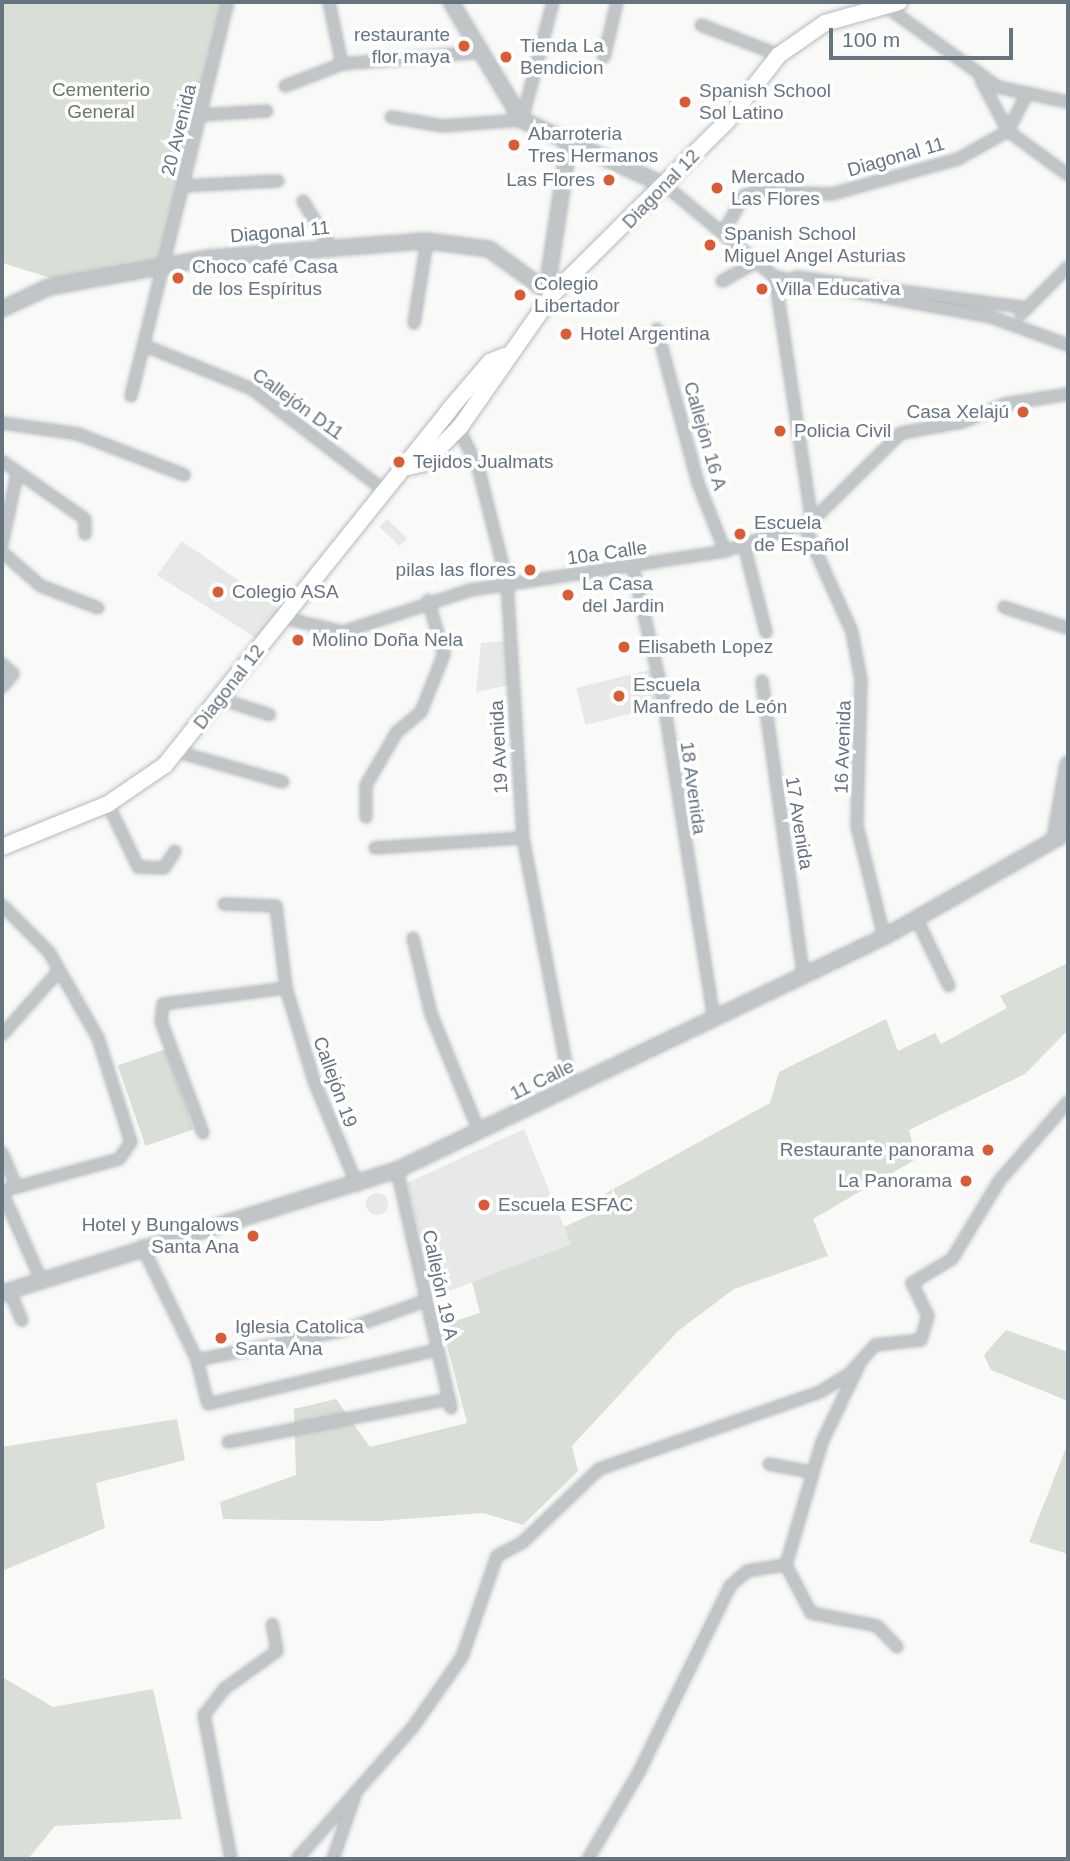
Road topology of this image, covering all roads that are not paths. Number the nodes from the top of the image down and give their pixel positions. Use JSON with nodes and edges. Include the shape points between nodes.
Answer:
{"nodes":[{"id":1,"x":228,"y":2,"type":"edge"},
{"id":2,"x":329,"y":2,"type":"edge"},
{"id":3,"x":451,"y":2,"type":"edge"},
{"id":4,"x":552,"y":2,"type":"edge"},
{"id":5,"x":617,"y":2,"type":"edge"},
{"id":6,"x":889,"y":4,"type":"edge"},
{"id":7,"x":701,"y":26,"type":"dead end"},
{"id":8,"x":481,"y":52,"type":"junction"},
{"id":9,"x":779,"y":55,"type":"junction"},
{"id":10,"x":604,"y":57,"type":"dead end"},
{"id":11,"x":342,"y":64,"type":"junction"},
{"id":12,"x":980,"y":78,"type":"junction"},
{"id":13,"x":285,"y":86,"type":"dead end"},
{"id":14,"x":1026,"y":96,"type":"junction"},
{"id":15,"x":1068,"y":102,"type":"edge"},
{"id":16,"x":267,"y":111,"type":"dead end"},
{"id":17,"x":201,"y":115,"type":"junction"},
{"id":18,"x":391,"y":117,"type":"dead end"},
{"id":19,"x":522,"y":120,"type":"junction"},
{"id":20,"x":1008,"y":131,"type":"junction"},
{"id":21,"x":569,"y":142,"type":"junction"},
{"id":22,"x":1068,"y":175,"type":"edge"},
{"id":23,"x":278,"y":181,"type":"dead end"},
{"id":24,"x":183,"y":186,"type":"junction"},
{"id":25,"x":666,"y":186,"type":"junction"},
{"id":26,"x":303,"y":201,"type":"dead end"},
{"id":27,"x":725,"y":229,"type":"junction"},
{"id":28,"x":427,"y":241,"type":"junction"},
{"id":29,"x":330,"y":246,"type":"junction"},
{"id":30,"x":760,"y":260,"type":"junction"},
{"id":31,"x":160,"y":267,"type":"junction"},
{"id":32,"x":1068,"y":267,"type":"edge"},
{"id":33,"x":775,"y":277,"type":"junction"},
{"id":34,"x":722,"y":281,"type":"dead end"},
{"id":35,"x":549,"y":292,"type":"junction"},
{"id":36,"x":1022,"y":307,"type":"junction"},
{"id":37,"x":2,"y":309,"type":"edge"},
{"id":38,"x":414,"y":323,"type":"dead end"},
{"id":39,"x":1018,"y":323,"type":"junction"},
{"id":40,"x":657,"y":329,"type":"dead end"},
{"id":41,"x":143,"y":345,"type":"junction"},
{"id":42,"x":1068,"y":345,"type":"edge"},
{"id":43,"x":505,"y":356,"type":"junction"},
{"id":44,"x":1068,"y":394,"type":"edge"},
{"id":45,"x":131,"y":396,"type":"dead end"},
{"id":46,"x":449,"y":410,"type":"junction"},
{"id":47,"x":2,"y":423,"type":"edge"},
{"id":48,"x":460,"y":426,"type":"junction"},
{"id":49,"x":2,"y":461,"type":"edge"},
{"id":50,"x":408,"y":467,"type":"junction"},
{"id":51,"x":17,"y":474,"type":"junction"},
{"id":52,"x":184,"y":475,"type":"dead end"},
{"id":53,"x":385,"y":491,"type":"junction"},
{"id":54,"x":808,"y":523,"type":"junction"},
{"id":55,"x":85,"y":534,"type":"dead end"},
{"id":56,"x":2,"y":544,"type":"edge"},
{"id":57,"x":744,"y":545,"type":"junction"},
{"id":58,"x":725,"y":551,"type":"junction"},
{"id":59,"x":2,"y":552,"type":"edge"},
{"id":60,"x":633,"y":568,"type":"junction"},
{"id":61,"x":507,"y":582,"type":"junction"},
{"id":62,"x":428,"y":600,"type":"junction"},
{"id":63,"x":1004,"y":607,"type":"dead end"},
{"id":64,"x":98,"y":608,"type":"dead end"},
{"id":65,"x":284,"y":618,"type":"junction"},
{"id":66,"x":1068,"y":628,"type":"edge"},
{"id":67,"x":766,"y":632,"type":"dead end"},
{"id":68,"x":2,"y":664,"type":"edge"},
{"id":69,"x":762,"y":681,"type":"dead end"},
{"id":70,"x":2,"y":687,"type":"edge"},
{"id":71,"x":220,"y":699,"type":"junction"},
{"id":72,"x":270,"y":715,"type":"dead end"},
{"id":73,"x":178,"y":752,"type":"junction"},
{"id":74,"x":1068,"y":764,"type":"edge"},
{"id":75,"x":283,"y":782,"type":"dead end"},
{"id":76,"x":108,"y":804,"type":"junction"},
{"id":77,"x":366,"y":817,"type":"dead end"},
{"id":78,"x":1062,"y":835,"type":"edge"},
{"id":79,"x":523,"y":838,"type":"junction"},
{"id":80,"x":2,"y":847,"type":"edge"},
{"id":81,"x":375,"y":848,"type":"dead end"},
{"id":82,"x":175,"y":851,"type":"dead end"},
{"id":83,"x":224,"y":904,"type":"dead end"},
{"id":84,"x":2,"y":905,"type":"edge"},
{"id":85,"x":917,"y":920,"type":"junction"},
{"id":86,"x":884,"y":937,"type":"junction"},
{"id":87,"x":413,"y":939,"type":"dead end"},
{"id":88,"x":803,"y":971,"type":"junction"},
{"id":89,"x":58,"y":972,"type":"junction"},
{"id":90,"x":949,"y":986,"type":"dead end"},
{"id":91,"x":286,"y":988,"type":"junction"},
{"id":92,"x":713,"y":1014,"type":"junction"},
{"id":93,"x":2,"y":1035,"type":"edge"},
{"id":94,"x":571,"y":1088,"type":"junction"},
{"id":95,"x":1068,"y":1102,"type":"edge"},
{"id":96,"x":480,"y":1131,"type":"junction"},
{"id":97,"x":203,"y":1133,"type":"dead end"},
{"id":98,"x":2,"y":1153,"type":"edge"},
{"id":99,"x":397,"y":1170,"type":"junction"},
{"id":100,"x":357,"y":1185,"type":"junction"},
{"id":101,"x":16,"y":1186,"type":"junction"},
{"id":102,"x":2,"y":1192,"type":"edge"},
{"id":103,"x":142,"y":1246,"type":"junction"},
{"id":104,"x":41,"y":1279,"type":"junction"},
{"id":105,"x":5,"y":1291,"type":"edge"},
{"id":106,"x":425,"y":1301,"type":"junction"},
{"id":107,"x":22,"y":1320,"type":"dead end"},
{"id":108,"x":436,"y":1350,"type":"junction"},
{"id":109,"x":197,"y":1360,"type":"junction"},
{"id":110,"x":860,"y":1360,"type":"junction"},
{"id":111,"x":228,"y":1441,"type":"dead end"},
{"id":112,"x":769,"y":1464,"type":"dead end"},
{"id":113,"x":811,"y":1472,"type":"junction"},
{"id":114,"x":786,"y":1565,"type":"junction"},
{"id":115,"x":272,"y":1624,"type":"dead end"},
{"id":116,"x":897,"y":1647,"type":"dead end"},
{"id":117,"x":358,"y":1789,"type":"junction"},
{"id":118,"x":232,"y":1859,"type":"edge"},
{"id":119,"x":297,"y":1859,"type":"edge"},
{"id":120,"x":332,"y":1859,"type":"edge"},
{"id":121,"x":587,"y":1859,"type":"edge"}],
"edges":[{"from":1,"to":17,"type":"street","name":"20 Avenida"},
{"from":2,"to":11,"type":"street"},
{"from":3,"to":8,"type":"street"},
{"from":4,"to":19,"type":"street"},
{"from":5,"to":10,"type":"street"},
{"from":6,"to":9,"type":"main road","name":"Diagonal 12","via":[[825,23]]},
{"from":6,"to":12,"type":"street"},
{"from":7,"to":9,"type":"street"},
{"from":8,"to":11,"type":"street"},
{"from":8,"to":19,"type":"street"},
{"from":9,"to":25,"type":"main road","name":"Diagonal 12"},
{"from":11,"to":13,"type":"street"},
{"from":12,"to":14,"type":"street"},
{"from":12,"to":20,"type":"street"},
{"from":14,"to":15,"type":"street"},
{"from":14,"to":20,"type":"street"},
{"from":16,"to":17,"type":"street"},
{"from":17,"to":24,"type":"street","name":"20 Avenida"},
{"from":18,"to":19,"type":"street","via":[[442,126]]},
{"from":19,"to":21,"type":"street"},
{"from":20,"to":22,"type":"street"},
{"from":20,"to":27,"type":"street","name":"Diagonal 11","via":[[958,159],[877,186],[745,195]]},
{"from":21,"to":25,"type":"street"},
{"from":21,"to":35,"type":"street"},
{"from":23,"to":24,"type":"street"},
{"from":24,"to":31,"type":"street","name":"20 Avenida"},
{"from":25,"to":27,"type":"street"},
{"from":25,"to":35,"type":"main road","name":"Diagonal 12"},
{"from":26,"to":29,"type":"street"},
{"from":27,"to":30,"type":"street"},
{"from":28,"to":29,"type":"street","name":"Diagonal 11"},
{"from":28,"to":35,"type":"street","name":"Diagonal 11","via":[[489,249]]},
{"from":28,"to":38,"type":"street"},
{"from":29,"to":31,"type":"street","name":"Diagonal 11"},
{"from":30,"to":33,"type":"street"},
{"from":30,"to":34,"type":"street"},
{"from":31,"to":37,"type":"street","name":"Diagonal 11","via":[[49,287]]},
{"from":31,"to":41,"type":"street","name":"20 Avenida"},
{"from":32,"to":36,"type":"street"},
{"from":33,"to":36,"type":"street","via":[[818,276]]},
{"from":33,"to":39,"type":"street"},
{"from":33,"to":54,"type":"street","name":"16 Avenida"},
{"from":35,"to":43,"type":"main road","name":"Diagonal 12"},
{"from":36,"to":39,"type":"street"},
{"from":39,"to":42,"type":"street","via":[[1043,340]]},
{"from":40,"to":58,"type":"street","name":"Callejón 16 A","via":[[698,483]]},
{"from":41,"to":45,"type":"street","name":"20 Avenida"},
{"from":41,"to":53,"type":"street","name":"Callejón D11","via":[[252,389]]},
{"from":43,"to":46,"type":"main road","name":"Diagonal 12","via":[[490,362]]},
{"from":43,"to":48,"type":"main road","name":"Diagonal 12","via":[[503,373]]},
{"from":44,"to":54,"type":"street","name":"10a Calle","via":[[1005,404],[963,422],[901,433]]},
{"from":46,"to":48,"type":"street","name":"19 Avenida"},
{"from":46,"to":50,"type":"main road","name":"Diagonal 12"},
{"from":47,"to":52,"type":"street","via":[[78,434]]},
{"from":48,"to":50,"type":"main road","name":"Diagonal 12","via":[[424,463]]},
{"from":48,"to":61,"type":"street","name":"19 Avenida","via":[[482,478]]},
{"from":49,"to":51,"type":"street"},
{"from":50,"to":53,"type":"main road","name":"Diagonal 12"},
{"from":51,"to":55,"type":"street","via":[[85,519]]},
{"from":51,"to":56,"type":"street"},
{"from":53,"to":65,"type":"main road","name":"Diagonal 12"},
{"from":54,"to":57,"type":"street","name":"10a Calle"},
{"from":54,"to":86,"type":"street","name":"16 Avenida","via":[[852,632],[861,680],[857,826]]},
{"from":57,"to":58,"type":"street","name":"10a Calle"},
{"from":57,"to":67,"type":"street"},
{"from":58,"to":60,"type":"street","name":"10a Calle"},
{"from":59,"to":64,"type":"street","via":[[41,586]]},
{"from":60,"to":61,"type":"street","name":"10a Calle"},
{"from":60,"to":92,"type":"street","name":"18 Avenida","via":[[663,691]]},
{"from":61,"to":62,"type":"street","name":"10a Calle"},
{"from":61,"to":79,"type":"street","name":"19 Avenida"},
{"from":62,"to":65,"type":"street","name":"10a Calle","via":[[343,632]]},
{"from":62,"to":77,"type":"street","via":[[444,654],[421,712],[403,724],[363,793]]},
{"from":63,"to":66,"type":"street"},
{"from":65,"to":71,"type":"main road","name":"Diagonal 12"},
{"from":68,"to":70,"type":"street","via":[[13,674]]},
{"from":69,"to":88,"type":"street","name":"17 Avenida"},
{"from":71,"to":72,"type":"street"},
{"from":71,"to":73,"type":"main road","name":"Diagonal 12"},
{"from":73,"to":75,"type":"street"},
{"from":73,"to":76,"type":"main road","name":"Diagonal 12"},
{"from":74,"to":78,"type":"street"},
{"from":76,"to":80,"type":"main road","name":"Diagonal 12"},
{"from":76,"to":82,"type":"street","via":[[138,867],[164,868]]},
{"from":78,"to":85,"type":"street","name":"11 Calle"},
{"from":79,"to":81,"type":"street"},
{"from":79,"to":94,"type":"street","name":"19 Avenida"},
{"from":83,"to":91,"type":"street","name":"Callejón 19","via":[[276,906]]},
{"from":84,"to":89,"type":"street","via":[[49,951]]},
{"from":85,"to":86,"type":"street","name":"11 Calle"},
{"from":85,"to":90,"type":"street"},
{"from":86,"to":88,"type":"street","name":"11 Calle"},
{"from":87,"to":96,"type":"street","via":[[431,1014]]},
{"from":88,"to":92,"type":"street","name":"11 Calle"},
{"from":89,"to":93,"type":"street"},
{"from":89,"to":101,"type":"street","via":[[98,1038],[130,1149],[119,1159]]},
{"from":91,"to":97,"type":"street","via":[[163,1004],[161,1021]]},
{"from":91,"to":100,"type":"street","name":"Callejón 19","via":[[314,1081]]},
{"from":92,"to":94,"type":"street","name":"11 Calle"},
{"from":94,"to":96,"type":"street","name":"11 Calle"},
{"from":95,"to":110,"type":"street","via":[[999,1181],[952,1259],[912,1283],[928,1315],[921,1340],[875,1345]]},
{"from":96,"to":99,"type":"street","name":"11 Calle"},
{"from":98,"to":101,"type":"street"},
{"from":99,"to":100,"type":"street","name":"11 Calle"},
{"from":99,"to":106,"type":"street","name":"Callejón 19 A"},
{"from":100,"to":103,"type":"street","name":"11 Calle"},
{"from":101,"to":102,"type":"street"},
{"from":102,"to":104,"type":"street"},
{"from":103,"to":104,"type":"street","name":"11 Calle"},
{"from":103,"to":109,"type":"street"},
{"from":104,"to":105,"type":"street","name":"11 Calle"},
{"from":105,"to":107,"type":"street"},
{"from":106,"to":108,"type":"street","name":"Callejón 19 A"},
{"from":106,"to":109,"type":"street","via":[[341,1331]]},
{"from":108,"to":109,"type":"street","via":[[223,1403],[204,1402]]},
{"from":108,"to":111,"type":"street","name":"Callejón 19 A","via":[[450,1404],[365,1413]]},
{"from":110,"to":113,"type":"street"},
{"from":110,"to":117,"type":"street","via":[[820,1392],[599,1469],[523,1542],[497,1556],[462,1657]]},
{"from":112,"to":113,"type":"street"},
{"from":113,"to":114,"type":"street"},
{"from":114,"to":116,"type":"street","via":[[811,1613],[877,1626]]},
{"from":114,"to":121,"type":"street","via":[[747,1571],[730,1586],[639,1772]]},
{"from":115,"to":118,"type":"street","via":[[277,1651],[224,1689],[204,1714]]},
{"from":117,"to":119,"type":"street"},
{"from":117,"to":120,"type":"street"}]}
